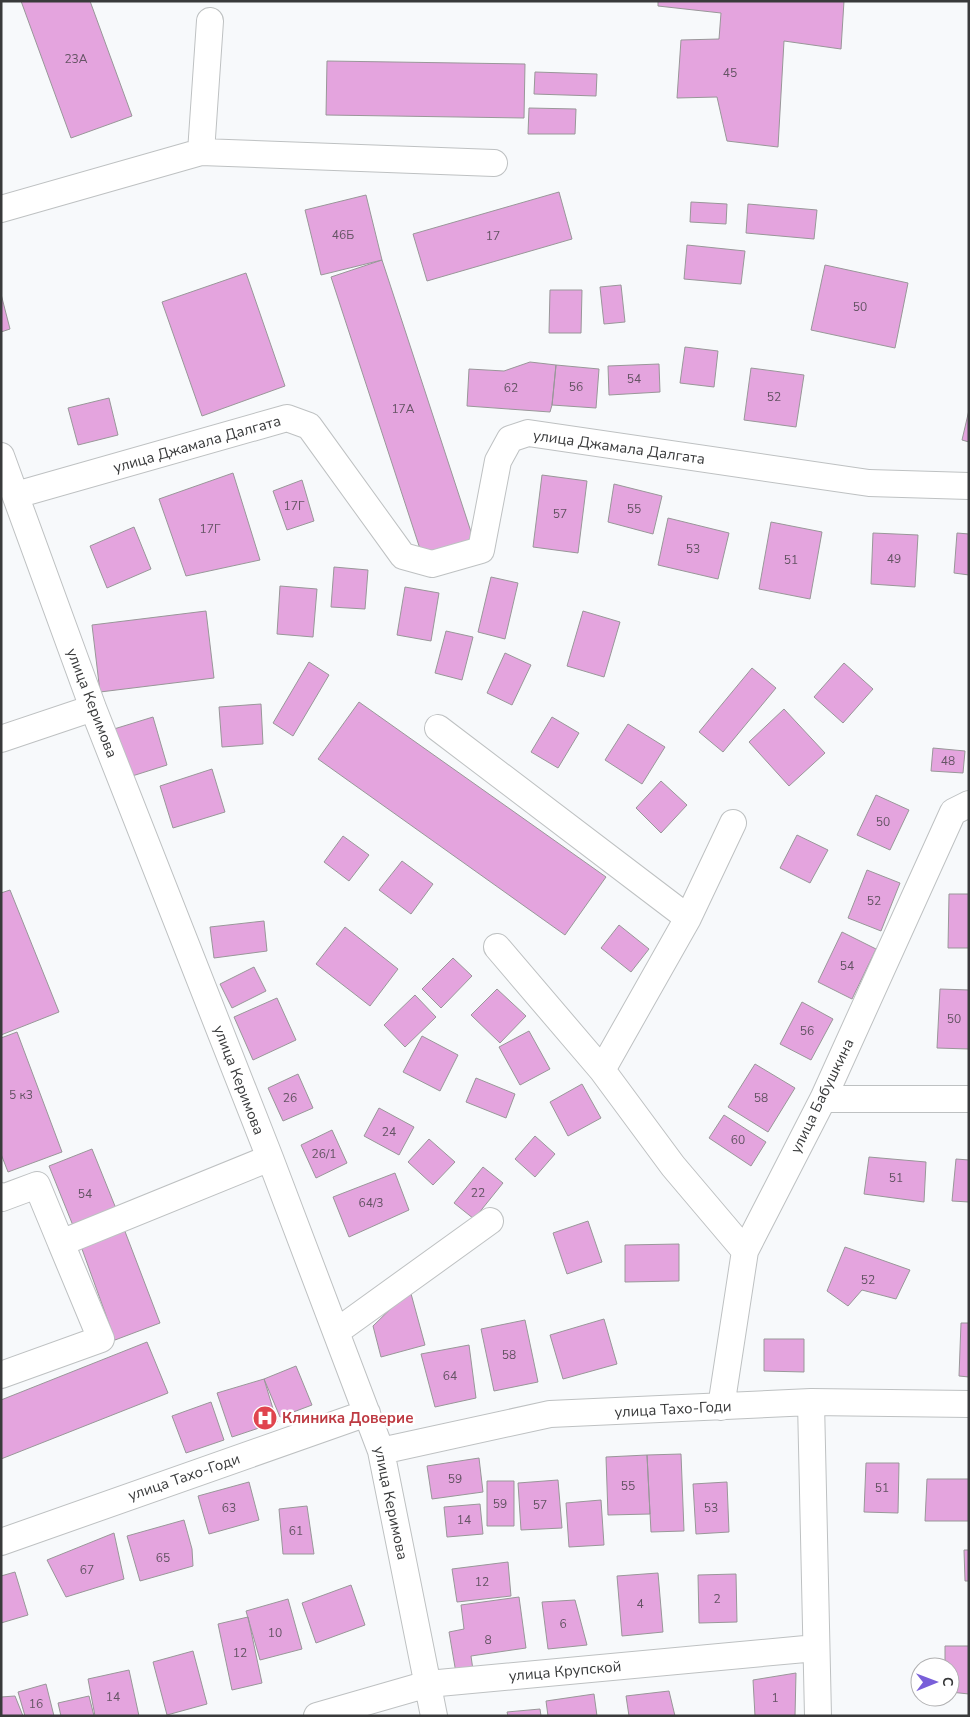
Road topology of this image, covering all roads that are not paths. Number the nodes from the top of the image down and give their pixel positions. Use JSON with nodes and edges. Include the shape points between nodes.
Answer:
{"nodes":[{"id":1,"x":210,"y":22,"type":"dead end"},
{"id":2,"x":200,"y":152,"type":"junction"},
{"id":3,"x":494,"y":163,"type":"dead end"},
{"id":4,"x":1,"y":209,"type":"edge"},
{"id":5,"x":7,"y":476,"type":"edge"},
{"id":6,"x":969,"y":486,"type":"edge"},
{"id":7,"x":93,"y":708,"type":"junction"},
{"id":8,"x":438,"y":728,"type":"dead end"},
{"id":9,"x":1,"y":739,"type":"edge"},
{"id":10,"x":969,"y":804,"type":"edge"},
{"id":11,"x":733,"y":823,"type":"dead end"},
{"id":12,"x":688,"y":918,"type":"junction"},
{"id":13,"x":496,"y":947,"type":"dead end"},
{"id":14,"x":602,"y":1070,"type":"junction"},
{"id":15,"x":822,"y":1099,"type":"junction"},
{"id":16,"x":969,"y":1099,"type":"edge"},
{"id":17,"x":270,"y":1158,"type":"junction"},
{"id":18,"x":1,"y":1196,"type":"edge"},
{"id":19,"x":490,"y":1221,"type":"dead end"},
{"id":20,"x":61,"y":1242,"type":"junction"},
{"id":21,"x":745,"y":1251,"type":"junction"},
{"id":22,"x":336,"y":1332,"type":"junction"},
{"id":23,"x":1,"y":1375,"type":"edge"},
{"id":24,"x":811,"y":1402,"type":"junction"},
{"id":25,"x":969,"y":1404,"type":"edge"},
{"id":26,"x":721,"y":1407,"type":"junction"},
{"id":27,"x":366,"y":1413,"type":"junction"},
{"id":28,"x":382,"y":1451,"type":"junction"},
{"id":29,"x":1,"y":1542,"type":"edge"},
{"id":30,"x":816,"y":1648,"type":"junction"},
{"id":31,"x":428,"y":1684,"type":"junction"},
{"id":32,"x":317,"y":1716,"type":"edge"},
{"id":33,"x":434,"y":1716,"type":"edge"},
{"id":34,"x":818,"y":1716,"type":"edge"}],
"edges":[{"from":1,"to":2,"type":"street"},
{"from":2,"to":3,"type":"street"},
{"from":2,"to":4,"type":"street"},
{"from":5,"to":6,"type":"street","name":"улица Джамала Далгата","via":[[287,418],[309,426],[403,556],[432,564],[481,550],[498,461],[510,439],[528,433],[868,483]]},
{"from":5,"to":7,"type":"street","name":"улица Керимова"},
{"from":7,"to":9,"type":"street"},
{"from":7,"to":17,"type":"street","name":"улица Керимова"},
{"from":8,"to":12,"type":"street"},
{"from":10,"to":15,"type":"street","name":"улица Бабушкина","via":[[954,812]]},
{"from":11,"to":12,"type":"street"},
{"from":12,"to":14,"type":"street"},
{"from":13,"to":14,"type":"street"},
{"from":14,"to":21,"type":"street","via":[[672,1166]]},
{"from":15,"to":16,"type":"street"},
{"from":15,"to":21,"type":"street","name":"улица Бабушкина"},
{"from":17,"to":20,"type":"street"},
{"from":17,"to":22,"type":"street","name":"улица Керимова"},
{"from":18,"to":20,"type":"street","via":[[37,1185]]},
{"from":19,"to":22,"type":"street"},
{"from":20,"to":23,"type":"street","via":[[101,1339]]},
{"from":21,"to":26,"type":"street","name":"улица Бабушкина"},
{"from":22,"to":27,"type":"street","name":"улица Керимова"},
{"from":24,"to":25,"type":"street","name":"улица Тахо-Годи"},
{"from":24,"to":26,"type":"street","name":"улица Тахо-Годи"},
{"from":24,"to":30,"type":"street"},
{"from":26,"to":28,"type":"street","name":"улица Тахо-Годи","via":[[550,1414]]},
{"from":27,"to":28,"type":"street","name":"улица Керимова"},
{"from":27,"to":29,"type":"street","name":"улица Тахо-Годи"},
{"from":28,"to":31,"type":"street","name":"улица Керимова"},
{"from":30,"to":31,"type":"street","name":"улица Крупской"},
{"from":30,"to":34,"type":"street"},
{"from":31,"to":32,"type":"street","name":"улица Крупской"},
{"from":31,"to":33,"type":"street","name":"улица Керимова"}]}
